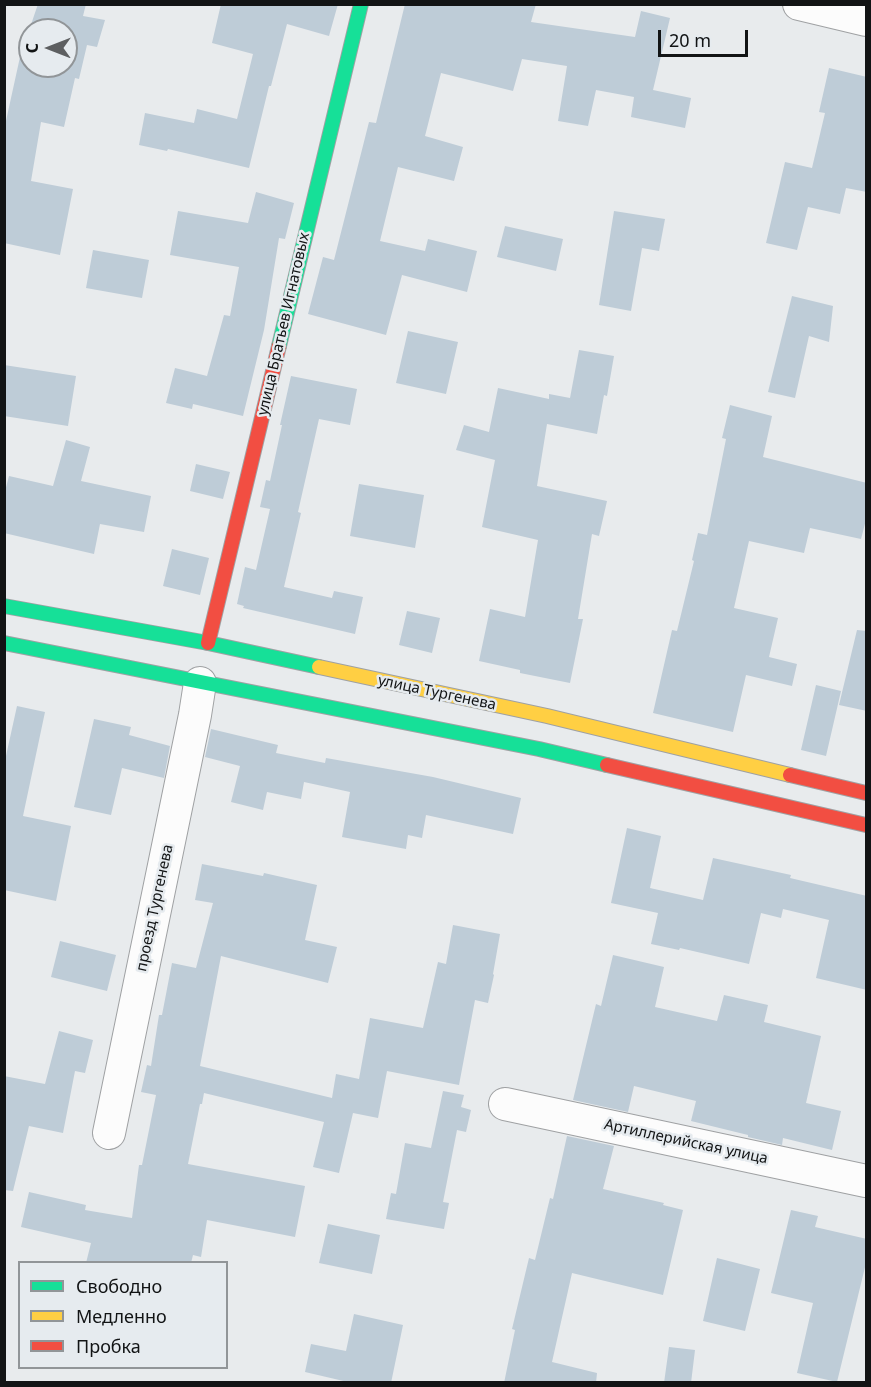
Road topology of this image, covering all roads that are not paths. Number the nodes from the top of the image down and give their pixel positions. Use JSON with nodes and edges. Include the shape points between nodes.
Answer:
{"nodes":[{"id":1,"x":361,"y":4,"type":"edge"},
{"id":2,"x":800,"y":4,"type":"edge"},
{"id":3,"x":867,"y":20,"type":"edge"},
{"id":4,"x":4,"y":606,"type":"edge"},
{"id":5,"x":4,"y":643,"type":"edge"},
{"id":6,"x":208,"y":643,"type":"junction"},
{"id":7,"x":200,"y":683,"type":"junction"},
{"id":8,"x":867,"y":793,"type":"edge"},
{"id":9,"x":867,"y":825,"type":"edge"},
{"id":10,"x":505,"y":1104,"type":"dead end"},
{"id":11,"x":109,"y":1133,"type":"dead end"},
{"id":12,"x":867,"y":1181,"type":"edge"}],
"edges":[{"from":1,"to":6,"type":"main road","name":"улица Братьев Игнатовых"},
{"from":2,"to":3,"type":"street"},
{"from":4,"to":6,"type":"main road","name":"улица Тургенева"},
{"from":5,"to":7,"type":"main road"},
{"from":6,"to":8,"type":"main road","name":"улица Тургенева","via":[[547,716]]},
{"from":7,"to":9,"type":"main road","via":[[539,749]]},
{"from":7,"to":11,"type":"street","name":"проезд Тургенева"},
{"from":10,"to":12,"type":"street","name":"Артиллерийская улица"}]}
